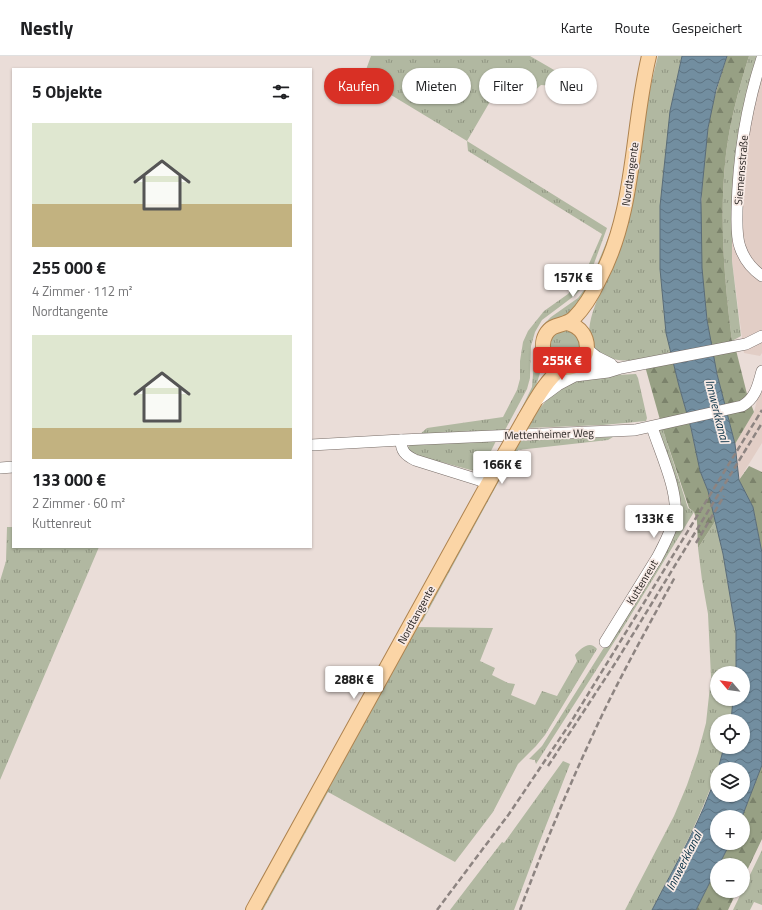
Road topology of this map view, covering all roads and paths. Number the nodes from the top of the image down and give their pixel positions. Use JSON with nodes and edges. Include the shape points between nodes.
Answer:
{"nodes":[{"id":1,"x":650,"y":56,"type":"edge"},
{"id":2,"x":762,"y":58,"type":"edge"},
{"id":3,"x":762,"y":276,"type":"edge"},
{"id":4,"x":596,"y":288,"type":"junction"},
{"id":5,"x":567,"y":323,"type":"junction"},
{"id":6,"x":584,"y":333,"type":"junction"},
{"id":7,"x":762,"y":336,"type":"edge"},
{"id":8,"x":587,"y":349,"type":"junction"},
{"id":9,"x":547,"y":359,"type":"junction"},
{"id":10,"x":581,"y":362,"type":"junction"},
{"id":11,"x":562,"y":368,"type":"junction"},
{"id":12,"x":620,"y":368,"type":"junction"},
{"id":13,"x":762,"y":371,"type":"edge"},
{"id":14,"x":533,"y":405,"type":"junction"},
{"id":15,"x":652,"y":427,"type":"junction"},
{"id":16,"x":400,"y":440,"type":"junction"},
{"id":17,"x":312,"y":446,"type":"edge"},
{"id":18,"x":12,"y":467,"type":"edge"},
{"id":19,"x":0,"y":468,"type":"edge"},
{"id":20,"x":488,"y":484,"type":"junction"},
{"id":21,"x":605,"y":642,"type":"dead end"},
{"id":22,"x":253,"y":910,"type":"edge"}],
"edges":[{"from":1,"to":4,"type":"main road","name":"Nordtangente","via":[[638,112],[624,212],[611,254]]},
{"from":2,"to":3,"type":"street","name":"Siemensstraße","via":[[742,142],[737,214],[740,248],[750,265]]},
{"from":4,"to":5,"type":"main road","name":"Nordtangente","via":[[575,317]]},
{"from":4,"to":6,"type":"main road","name":"Nordtangente","via":[[586,316]]},
{"from":5,"to":6,"type":"main road","via":[[577,326]]},
{"from":5,"to":9,"type":"main road","name":"Nordtangente","via":[[557,325],[546,334],[543,350]]},
{"from":6,"to":8,"type":"main road","name":"Nordtangente"},
{"from":7,"to":12,"type":"street","via":[[750,343]]},
{"from":8,"to":10,"type":"main road"},
{"from":8,"to":12,"type":"street"},
{"from":9,"to":11,"type":"main road"},
{"from":9,"to":14,"type":"main road","name":"Nordtangente"},
{"from":10,"to":11,"type":"main road","name":"Nordtangente","via":[[575,366]]},
{"from":10,"to":12,"type":"street"},
{"from":11,"to":14,"type":"main road","name":"Nordtangente","via":[[553,376]]},
{"from":12,"to":14,"type":"street","via":[[575,376],[558,385]]},
{"from":13,"to":15,"type":"street","name":"Mettenheimer Weg","via":[[757,390],[747,404]]},
{"from":14,"to":20,"type":"main road","name":"Nordtangente","bridge":true},
{"from":15,"to":16,"type":"street","name":"Mettenheimer Weg","via":[[635,430]]},
{"from":15,"to":21,"type":"street","name":"Kuttenreut","via":[[673,491],[675,516],[657,558]]},
{"from":16,"to":17,"type":"street","name":"Mettenheimer Weg"},
{"from":16,"to":20,"type":"street","via":[[402,452],[407,457]]},
{"from":18,"to":19,"type":"street"},
{"from":20,"to":22,"type":"main road","name":"Nordtangente"}]}
